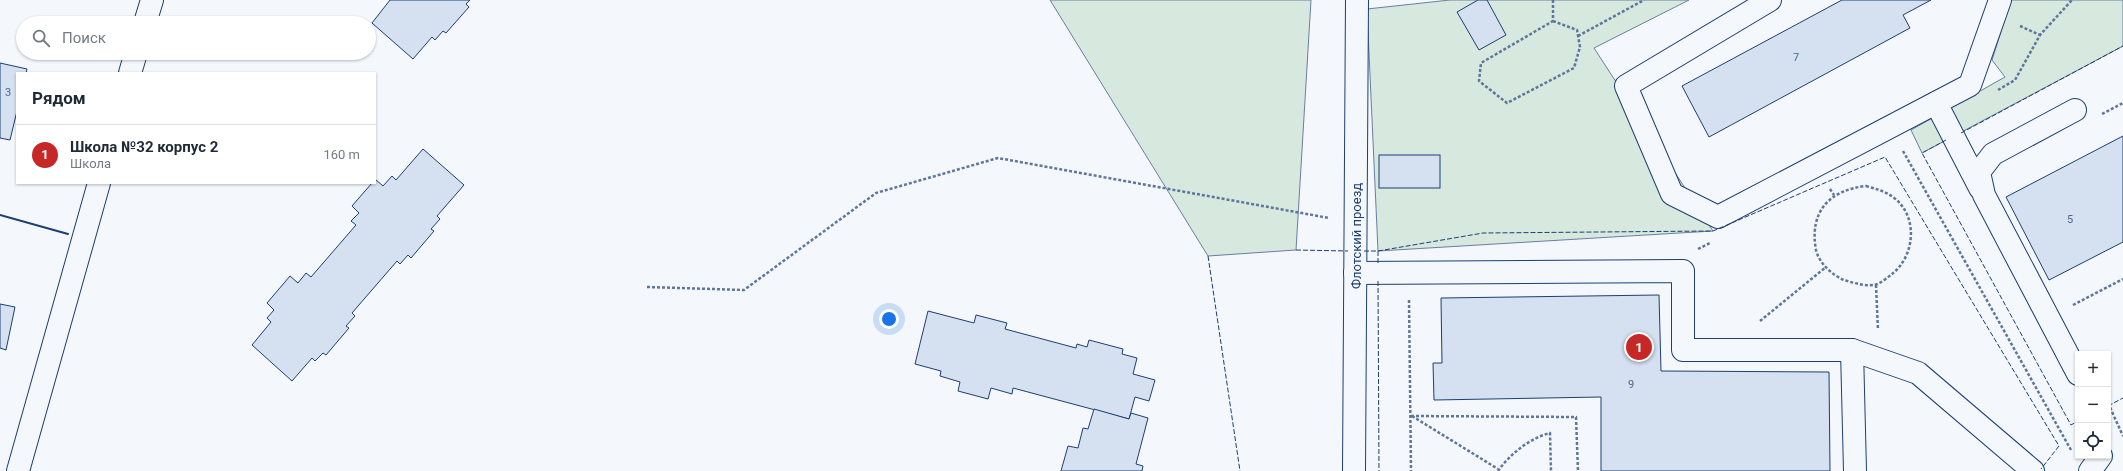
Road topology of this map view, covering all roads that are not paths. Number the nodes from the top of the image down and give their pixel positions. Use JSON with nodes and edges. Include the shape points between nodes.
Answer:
{"nodes":[{"id":1,"x":152,"y":0,"type":"edge"},
{"id":2,"x":1357,"y":0,"type":"edge"},
{"id":3,"x":1770,"y":0,"type":"edge"},
{"id":4,"x":2000,"y":0,"type":"edge"},
{"id":5,"x":147,"y":16,"type":"edge"},
{"id":6,"x":134,"y":60,"type":"edge"},
{"id":7,"x":130,"y":72,"type":"edge"},
{"id":8,"x":1936,"y":103,"type":"junction"},
{"id":9,"x":2075,"y":110,"type":"dead end"},
{"id":10,"x":99,"y":184,"type":"edge"},
{"id":11,"x":1984,"y":195,"type":"junction"},
{"id":12,"x":1356,"y":273,"type":"junction"},
{"id":13,"x":1852,"y":350,"type":"junction"},
{"id":14,"x":2075,"y":368,"type":"edge"},
{"id":15,"x":2099,"y":459,"type":"edge"},
{"id":16,"x":18,"y":471,"type":"edge"},
{"id":17,"x":1354,"y":471,"type":"edge"},
{"id":18,"x":1855,"y":471,"type":"edge"},
{"id":19,"x":2033,"y":471,"type":"edge"},
{"id":20,"x":2090,"y":471,"type":"edge"}],
"edges":[{"from":1,"to":5,"type":"lane"},
{"from":2,"to":12,"type":"lane","name":"Флотский проезд"},
{"from":3,"to":8,"type":"lane","via":[[1626,86],[1672,194],[1718,217]]},
{"from":4,"to":8,"type":"lane","via":[[1970,85]]},
{"from":6,"to":7,"type":"lane"},
{"from":8,"to":11,"type":"lane"},
{"from":9,"to":11,"type":"lane","via":[[1993,154],[1979,172]]},
{"from":10,"to":16,"type":"lane"},
{"from":11,"to":14,"type":"lane"},
{"from":12,"to":13,"type":"lane","via":[[1683,271],[1683,350]]},
{"from":12,"to":17,"type":"lane","name":"Флотский проезд"},
{"from":13,"to":18,"type":"lane"},
{"from":13,"to":19,"type":"lane","via":[[1918,373]]},
{"from":15,"to":20,"type":"lane"}]}
